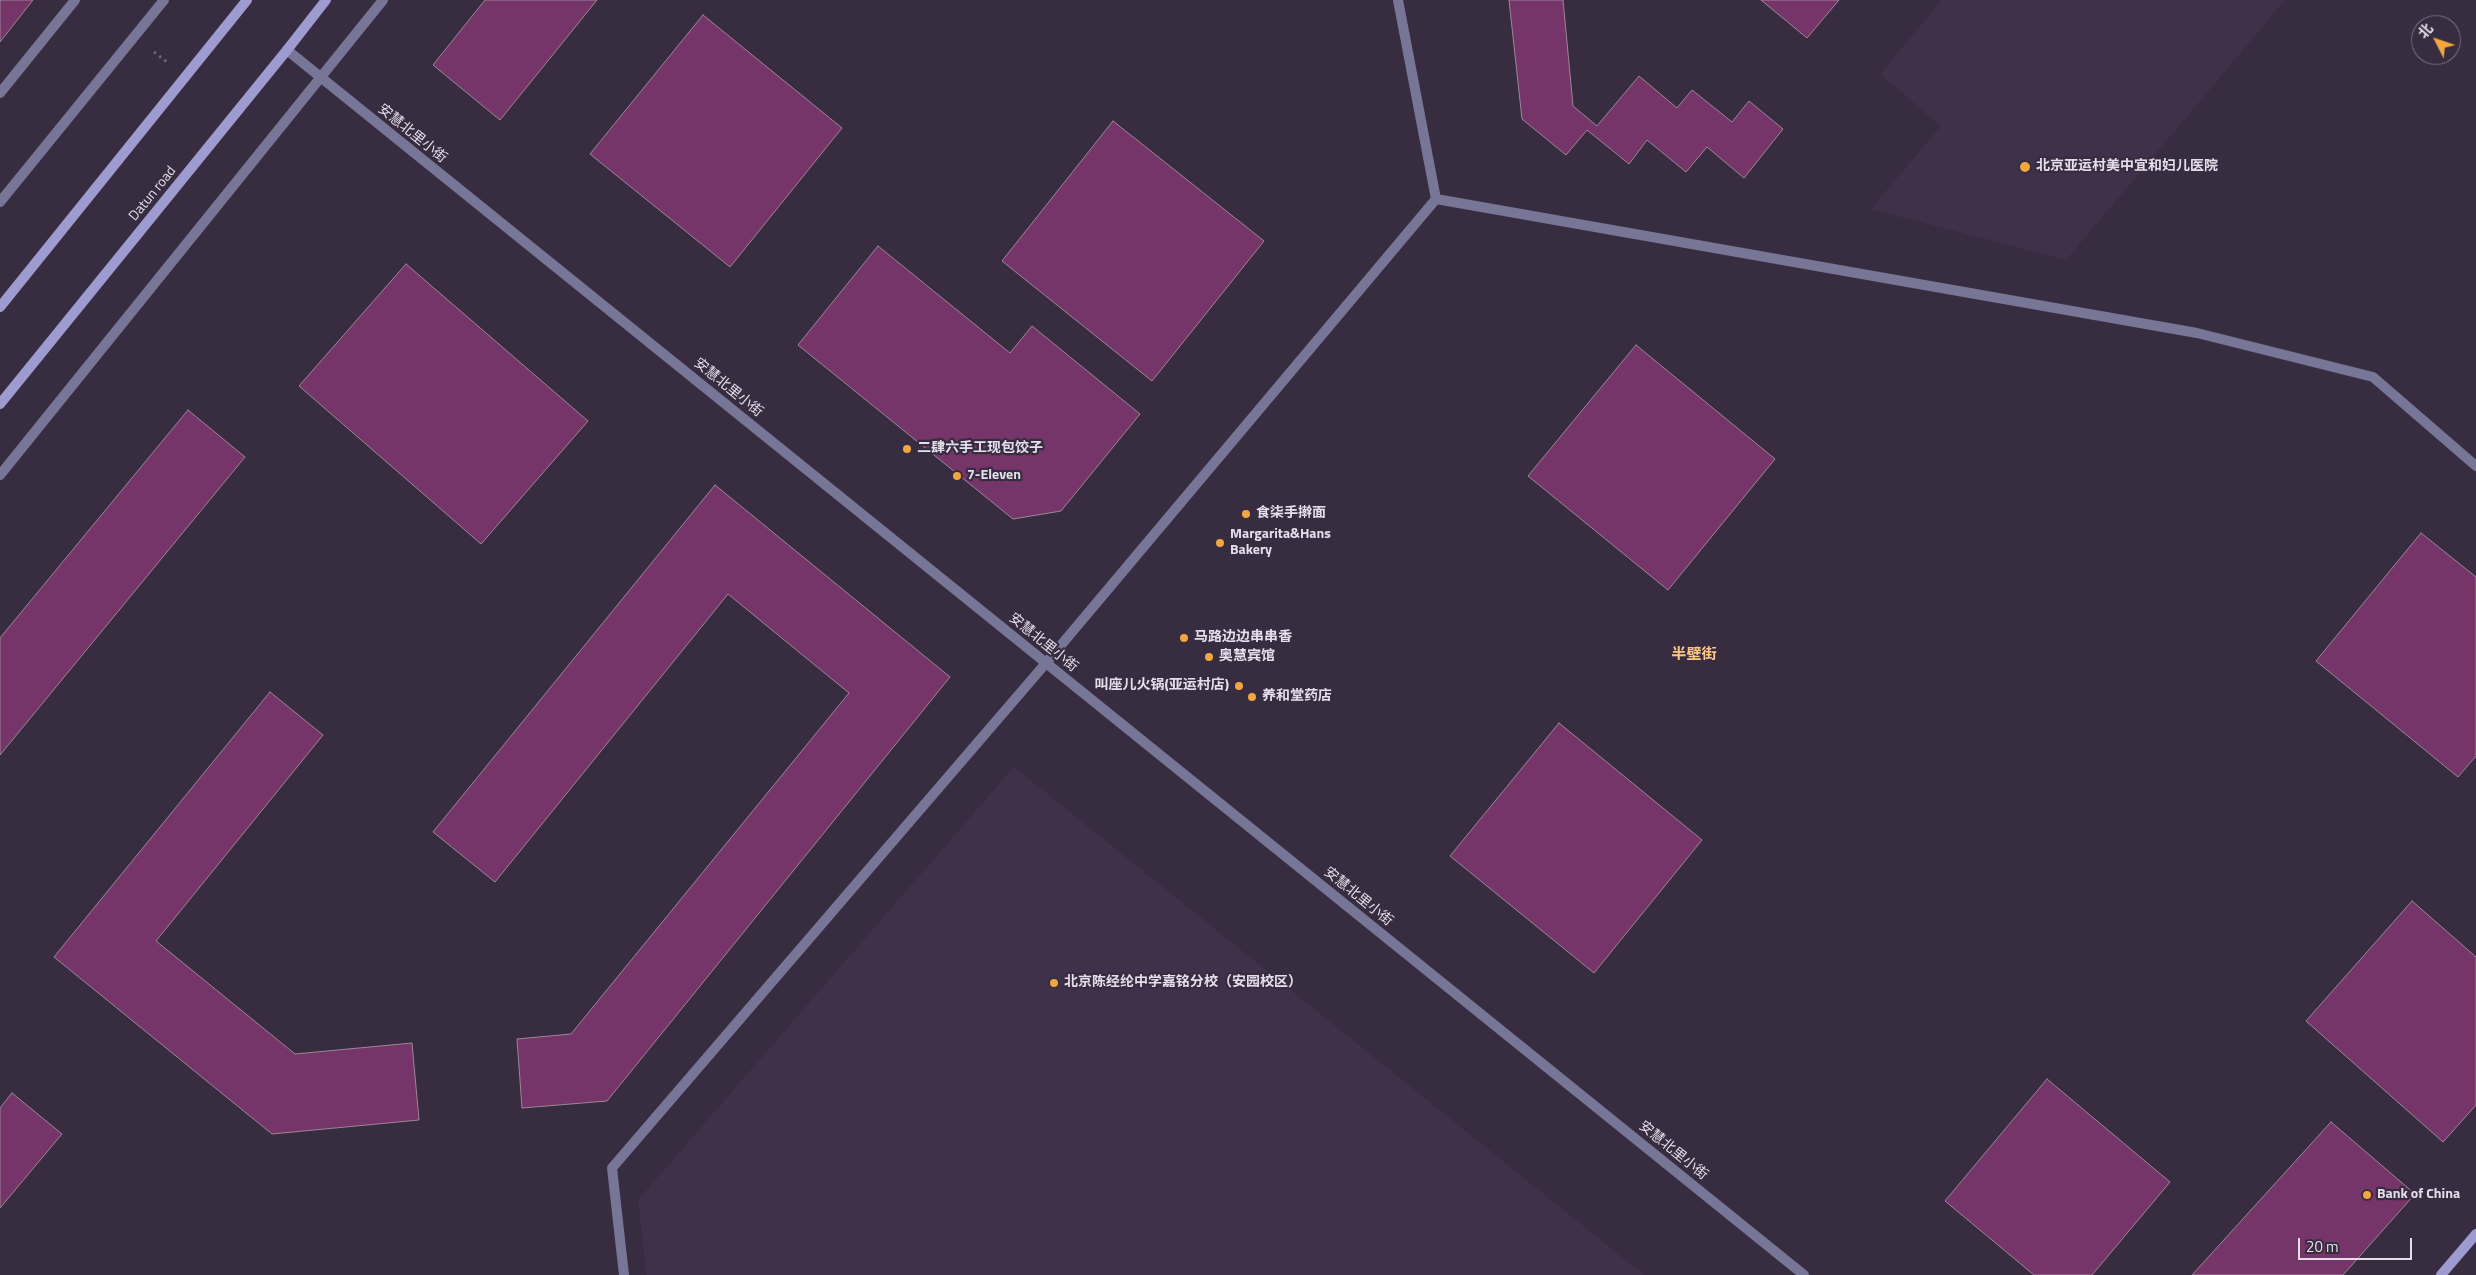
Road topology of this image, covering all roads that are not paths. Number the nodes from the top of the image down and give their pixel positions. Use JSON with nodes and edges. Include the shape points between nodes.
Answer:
{"nodes":[{"id":1,"x":75,"y":0,"type":"edge"},
{"id":2,"x":164,"y":0,"type":"edge"},
{"id":3,"x":247,"y":0,"type":"edge"},
{"id":4,"x":326,"y":0,"type":"edge"},
{"id":5,"x":383,"y":0,"type":"edge"},
{"id":6,"x":1398,"y":0,"type":"edge"},
{"id":7,"x":288,"y":50,"type":"junction"},
{"id":8,"x":321,"y":77,"type":"junction"},
{"id":9,"x":0,"y":93,"type":"edge"},
{"id":10,"x":1436,"y":199,"type":"junction"},
{"id":11,"x":0,"y":202,"type":"edge"},
{"id":12,"x":0,"y":307,"type":"edge"},
{"id":13,"x":0,"y":404,"type":"edge"},
{"id":14,"x":2476,"y":466,"type":"edge"},
{"id":15,"x":0,"y":475,"type":"edge"},
{"id":16,"x":1046,"y":663,"type":"junction"},
{"id":17,"x":2476,"y":1234,"type":"edge"},
{"id":18,"x":624,"y":1275,"type":"edge"},
{"id":19,"x":1804,"y":1275,"type":"edge"},
{"id":20,"x":2441,"y":1275,"type":"edge"}],
"edges":[{"from":1,"to":9,"type":"street"},
{"from":2,"to":11,"type":"street"},
{"from":3,"to":12,"type":"main road"},
{"from":4,"to":7,"type":"main road","name":"Datun road"},
{"from":5,"to":8,"type":"street"},
{"from":6,"to":10,"type":"street"},
{"from":7,"to":8,"type":"street","name":"安慧北里小街"},
{"from":7,"to":13,"type":"main road","name":"Datun road"},
{"from":8,"to":15,"type":"street"},
{"from":8,"to":16,"type":"street","name":"安慧北里小街"},
{"from":10,"to":14,"type":"street","via":[[2197,333],[2373,377]]},
{"from":10,"to":16,"type":"street"},
{"from":16,"to":18,"type":"street","via":[[612,1168]]},
{"from":16,"to":19,"type":"street","name":"安慧北里小街"},
{"from":17,"to":20,"type":"main road"}]}
